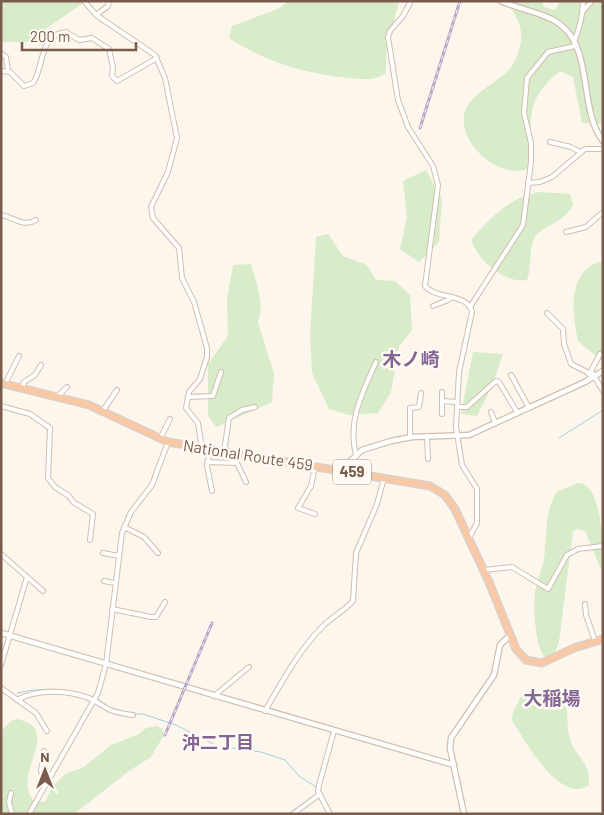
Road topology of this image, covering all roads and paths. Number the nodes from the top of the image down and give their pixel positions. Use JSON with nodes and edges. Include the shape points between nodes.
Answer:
{"nodes":[{"id":1,"x":84,"y":1,"type":"edge"},
{"id":2,"x":109,"y":1,"type":"edge"},
{"id":3,"x":412,"y":1,"type":"edge"},
{"id":4,"x":501,"y":1,"type":"edge"},
{"id":5,"x":583,"y":1,"type":"edge"},
{"id":6,"x":592,"y":1,"type":"edge"},
{"id":7,"x":583,"y":11,"type":"junction"},
{"id":8,"x":96,"y":15,"type":"junction"},
{"id":9,"x":575,"y":44,"type":"junction"},
{"id":10,"x":1,"y":53,"type":"edge"},
{"id":11,"x":157,"y":58,"type":"junction"},
{"id":12,"x":1,"y":71,"type":"edge"},
{"id":13,"x":8,"y":71,"type":"junction"},
{"id":14,"x":603,"y":141,"type":"edge"},
{"id":15,"x":550,"y":142,"type":"dead end"},
{"id":16,"x":603,"y":149,"type":"edge"},
{"id":17,"x":580,"y":152,"type":"junction"},
{"id":18,"x":528,"y":183,"type":"junction"},
{"id":19,"x":603,"y":212,"type":"edge"},
{"id":20,"x":1,"y":215,"type":"edge"},
{"id":21,"x":36,"y":220,"type":"dead end"},
{"id":22,"x":566,"y":232,"type":"dead end"},
{"id":23,"x":450,"y":297,"type":"junction"},
{"id":24,"x":434,"y":306,"type":"dead end"},
{"id":25,"x":470,"y":307,"type":"junction"},
{"id":26,"x":546,"y":313,"type":"dead end"},
{"id":27,"x":600,"y":354,"type":"dead end"},
{"id":28,"x":19,"y":356,"type":"dead end"},
{"id":29,"x":376,"y":362,"type":"dead end"},
{"id":30,"x":41,"y":365,"type":"dead end"},
{"id":31,"x":603,"y":371,"type":"edge"},
{"id":32,"x":221,"y":372,"type":"dead end"},
{"id":33,"x":511,"y":375,"type":"dead end"},
{"id":34,"x":593,"y":378,"type":"junction"},
{"id":35,"x":3,"y":384,"type":"edge"},
{"id":36,"x":67,"y":387,"type":"dead end"},
{"id":37,"x":22,"y":388,"type":"junction"},
{"id":38,"x":117,"y":390,"type":"dead end"},
{"id":39,"x":603,"y":390,"type":"edge"},
{"id":40,"x":442,"y":392,"type":"dead end"},
{"id":41,"x":421,"y":394,"type":"dead end"},
{"id":42,"x":57,"y":397,"type":"junction"},
{"id":43,"x":188,"y":397,"type":"junction"},
{"id":44,"x":442,"y":401,"type":"junction"},
{"id":45,"x":457,"y":402,"type":"junction"},
{"id":46,"x":1,"y":406,"type":"edge"},
{"id":47,"x":528,"y":406,"type":"junction"},
{"id":48,"x":255,"y":407,"type":"dead end"},
{"id":49,"x":457,"y":407,"type":"junction"},
{"id":50,"x":102,"y":412,"type":"junction"},
{"id":51,"x":491,"y":412,"type":"dead end"},
{"id":52,"x":517,"y":412,"type":"junction"},
{"id":53,"x":442,"y":414,"type":"dead end"},
{"id":54,"x":170,"y":419,"type":"dead end"},
{"id":55,"x":495,"y":422,"type":"junction"},
{"id":56,"x":427,"y":436,"type":"junction"},
{"id":57,"x":456,"y":436,"type":"junction"},
{"id":58,"x":410,"y":438,"type":"junction"},
{"id":59,"x":160,"y":439,"type":"junction"},
{"id":60,"x":168,"y":442,"type":"junction"},
{"id":61,"x":206,"y":449,"type":"junction"},
{"id":62,"x":224,"y":452,"type":"junction"},
{"id":63,"x":237,"y":454,"type":"junction"},
{"id":64,"x":356,"y":455,"type":"junction"},
{"id":65,"x":428,"y":459,"type":"dead end"},
{"id":66,"x":207,"y":462,"type":"junction"},
{"id":67,"x":237,"y":463,"type":"junction"},
{"id":68,"x":315,"y":466,"type":"junction"},
{"id":69,"x":340,"y":470,"type":"junction"},
{"id":70,"x":384,"y":478,"type":"junction"},
{"id":71,"x":246,"y":482,"type":"dead end"},
{"id":72,"x":212,"y":491,"type":"dead end"},
{"id":73,"x":315,"y":514,"type":"dead end"},
{"id":74,"x":124,"y":527,"type":"junction"},
{"id":75,"x":468,"y":538,"type":"junction"},
{"id":76,"x":90,"y":540,"type":"dead end"},
{"id":77,"x":603,"y":546,"type":"edge"},
{"id":78,"x":103,"y":553,"type":"dead end"},
{"id":79,"x":158,"y":553,"type":"dead end"},
{"id":80,"x":1,"y":554,"type":"edge"},
{"id":81,"x":119,"y":556,"type":"junction"},
{"id":82,"x":484,"y":570,"type":"junction"},
{"id":83,"x":27,"y":577,"type":"junction"},
{"id":84,"x":104,"y":581,"type":"dead end"},
{"id":85,"x":115,"y":583,"type":"junction"},
{"id":86,"x":42,"y":591,"type":"dead end"},
{"id":87,"x":165,"y":602,"type":"dead end"},
{"id":88,"x":586,"y":604,"type":"dead end"},
{"id":89,"x":112,"y":609,"type":"junction"},
{"id":90,"x":1,"y":633,"type":"edge"},
{"id":91,"x":510,"y":635,"type":"junction"},
{"id":92,"x":11,"y":636,"type":"junction"},
{"id":93,"x":603,"y":639,"type":"edge"},
{"id":94,"x":595,"y":641,"type":"junction"},
{"id":95,"x":106,"y":664,"type":"junction"},
{"id":96,"x":1,"y":665,"type":"edge"},
{"id":97,"x":249,"y":667,"type":"dead end"},
{"id":98,"x":1,"y":688,"type":"edge"},
{"id":99,"x":214,"y":696,"type":"junction"},
{"id":100,"x":17,"y":700,"type":"junction"},
{"id":101,"x":94,"y":701,"type":"junction"},
{"id":102,"x":265,"y":710,"type":"junction"},
{"id":103,"x":133,"y":715,"type":"dead end"},
{"id":104,"x":334,"y":731,"type":"junction"},
{"id":105,"x":47,"y":732,"type":"dead end"},
{"id":106,"x":44,"y":751,"type":"dead end"},
{"id":107,"x":454,"y":766,"type":"junction"},
{"id":108,"x":47,"y":781,"type":"junction"},
{"id":109,"x":11,"y":793,"type":"dead end"},
{"id":110,"x":320,"y":794,"type":"junction"},
{"id":111,"x":12,"y":814,"type":"edge"},
{"id":112,"x":29,"y":814,"type":"edge"},
{"id":113,"x":293,"y":814,"type":"edge"},
{"id":114,"x":330,"y":814,"type":"edge"},
{"id":115,"x":464,"y":814,"type":"edge"}],
"edges":[{"from":1,"to":8,"type":"street"},
{"from":2,"to":8,"type":"street","via":[[108,6]]},
{"from":3,"to":23,"type":"street","via":[[390,31],[390,58],[402,112],[429,159],[438,185],[426,286],[432,292]]},
{"from":4,"to":9,"type":"street","via":[[561,24]]},
{"from":5,"to":7,"type":"street"},
{"from":6,"to":7,"type":"street"},
{"from":7,"to":9,"type":"street"},
{"from":8,"to":11,"type":"street"},
{"from":9,"to":14,"type":"street","via":[[594,126]]},
{"from":9,"to":18,"type":"street","via":[[545,54],[525,84],[524,119],[531,151]]},
{"from":10,"to":13,"type":"street","via":[[6,57]]},
{"from":11,"to":13,"type":"street","via":[[122,79],[114,80],[109,49],[92,38],[79,40],[66,32],[54,35],[48,42],[33,83],[24,86]]},
{"from":11,"to":43,"type":"street","via":[[165,78],[177,133],[173,157],[151,212],[179,248],[182,278],[194,302],[207,348],[200,379]]},
{"from":12,"to":13,"type":"street"},
{"from":15,"to":17,"type":"street"},
{"from":16,"to":17,"type":"street"},
{"from":17,"to":18,"type":"street","via":[[552,177]]},
{"from":18,"to":25,"type":"street","via":[[521,229]]},
{"from":19,"to":22,"type":"street","via":[[586,227]]},
{"from":20,"to":21,"type":"street","via":[[20,223]]},
{"from":23,"to":24,"type":"street"},
{"from":23,"to":25,"type":"street"},
{"from":25,"to":45,"type":"street","via":[[471,322],[459,372]]},
{"from":26,"to":34,"type":"street","via":[[563,329],[571,364]]},
{"from":27,"to":34,"type":"street","via":[[592,369]]},
{"from":28,"to":35,"type":"street"},
{"from":29,"to":64,"type":"street","via":[[354,413]]},
{"from":30,"to":37,"type":"street"},
{"from":31,"to":34,"type":"street"},
{"from":32,"to":43,"type":"street","via":[[213,396]]},
{"from":33,"to":47,"type":"street"},
{"from":34,"to":39,"type":"street"},
{"from":34,"to":47,"type":"street"},
{"from":35,"to":37,"type":"highway","name":"National Route 459","number":"459"},
{"from":36,"to":42,"type":"street"},
{"from":37,"to":42,"type":"highway","name":"National Route 459","number":"459"},
{"from":38,"to":50,"type":"street"},
{"from":40,"to":44,"type":"street"},
{"from":41,"to":58,"type":"street","via":[[420,407],[410,408]]},
{"from":42,"to":50,"type":"highway","name":"National Route 459","number":"459","via":[[89,405]]},
{"from":43,"to":61,"type":"street","via":[[186,408],[198,423]]},
{"from":44,"to":45,"type":"street"},
{"from":44,"to":53,"type":"street"},
{"from":45,"to":49,"type":"street"},
{"from":46,"to":76,"type":"street","via":[[30,414],[50,428],[48,478],[55,488],[94,514]]},
{"from":47,"to":52,"type":"street"},
{"from":48,"to":62,"type":"street","via":[[229,418]]},
{"from":49,"to":52,"type":"street","via":[[467,407],[496,381]]},
{"from":49,"to":57,"type":"street"},
{"from":50,"to":59,"type":"highway","name":"National Route 459","number":"459"},
{"from":51,"to":55,"type":"street"},
{"from":52,"to":55,"type":"street"},
{"from":54,"to":59,"type":"street"},
{"from":55,"to":57,"type":"street","via":[[468,435]]},
{"from":56,"to":57,"type":"street"},
{"from":56,"to":58,"type":"street"},
{"from":56,"to":65,"type":"street"},
{"from":57,"to":75,"type":"street","via":[[462,465],[477,489],[477,524]]},
{"from":58,"to":64,"type":"street","via":[[362,450]]},
{"from":59,"to":60,"type":"highway","name":"National Route 459","number":"459"},
{"from":60,"to":61,"type":"highway","name":"National Route 459","number":"459"},
{"from":60,"to":74,"type":"street","via":[[152,484]]},
{"from":61,"to":62,"type":"highway","name":"National Route 459","number":"459"},
{"from":61,"to":66,"type":"street"},
{"from":62,"to":63,"type":"highway","name":"National Route 459","number":"459"},
{"from":63,"to":67,"type":"street"},
{"from":63,"to":68,"type":"highway","name":"National Route 459","number":"459"},
{"from":64,"to":69,"type":"street"},
{"from":66,"to":67,"type":"street"},
{"from":66,"to":72,"type":"street"},
{"from":67,"to":71,"type":"street"},
{"from":68,"to":69,"type":"highway","name":"National Route 459","number":"459"},
{"from":68,"to":73,"type":"street","via":[[311,486],[298,508]]},
{"from":69,"to":70,"type":"highway","name":"National Route 459","number":"459"},
{"from":70,"to":75,"type":"highway","name":"National Route 459","number":"459","via":[[430,486],[445,495]]},
{"from":70,"to":102,"type":"street","via":[[355,559],[353,601],[314,636]]},
{"from":74,"to":79,"type":"street","via":[[144,537]]},
{"from":74,"to":81,"type":"street"},
{"from":75,"to":82,"type":"highway","name":"National Route 459","number":"459"},
{"from":77,"to":82,"type":"street","via":[[578,549],[567,555],[548,589],[512,567]]},
{"from":78,"to":81,"type":"street"},
{"from":80,"to":83,"type":"street"},
{"from":81,"to":85,"type":"street"},
{"from":82,"to":91,"type":"highway","name":"National Route 459","number":"459"},
{"from":83,"to":86,"type":"street"},
{"from":83,"to":92,"type":"street"},
{"from":84,"to":85,"type":"street"},
{"from":85,"to":89,"type":"street"},
{"from":87,"to":89,"type":"street","via":[[156,617],[151,618]]},
{"from":88,"to":94,"type":"street","via":[[586,615]]},
{"from":89,"to":95,"type":"street"},
{"from":90,"to":92,"type":"street"},
{"from":91,"to":94,"type":"highway","name":"National Route 459","number":"459","via":[[526,660],[542,663]]},
{"from":91,"to":107,"type":"street","via":[[500,645],[494,675],[451,738]]},
{"from":92,"to":95,"type":"street"},
{"from":92,"to":96,"type":"street"},
{"from":93,"to":94,"type":"highway","name":"National Route 459","number":"459"},
{"from":95,"to":99,"type":"street"},
{"from":95,"to":101,"type":"street"},
{"from":97,"to":99,"type":"street"},
{"from":98,"to":100,"type":"street"},
{"from":99,"to":102,"type":"street"},
{"from":100,"to":101,"type":"street","via":[[27,694],[56,692]]},
{"from":100,"to":105,"type":"street","via":[[36,713]]},
{"from":101,"to":103,"type":"street"},
{"from":101,"to":108,"type":"street"},
{"from":102,"to":104,"type":"street"},
{"from":104,"to":107,"type":"street"},
{"from":104,"to":110,"type":"street","via":[[320,779]]},
{"from":106,"to":108,"type":"street","via":[[41,771]]},
{"from":107,"to":115,"type":"street"},
{"from":108,"to":112,"type":"street"},
{"from":109,"to":111,"type":"street"},
{"from":110,"to":113,"type":"street"},
{"from":110,"to":114,"type":"street"}]}
